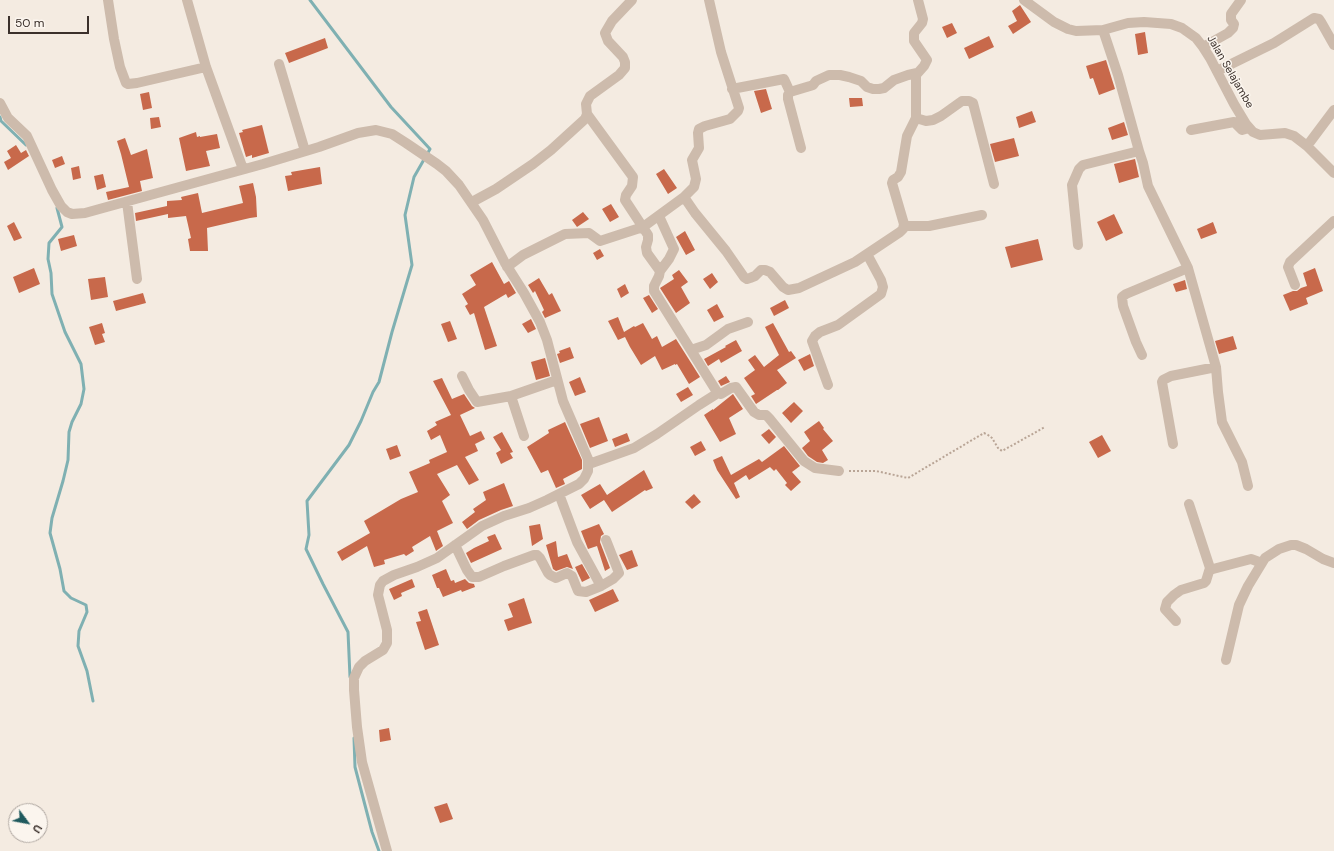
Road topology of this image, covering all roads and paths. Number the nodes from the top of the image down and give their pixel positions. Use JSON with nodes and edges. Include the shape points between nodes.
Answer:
{"nodes":[{"id":1,"x":108,"y":0,"type":"edge"},
{"id":2,"x":187,"y":0,"type":"edge"},
{"id":3,"x":632,"y":0,"type":"edge"},
{"id":4,"x":709,"y":0,"type":"edge"},
{"id":5,"x":918,"y":0,"type":"edge"},
{"id":6,"x":1024,"y":0,"type":"edge"},
{"id":7,"x":1241,"y":0,"type":"edge"},
{"id":8,"x":1103,"y":30,"type":"junction"},
{"id":9,"x":1334,"y":45,"type":"edge"},
{"id":10,"x":1203,"y":47,"type":"junction"},
{"id":11,"x":279,"y":64,"type":"dead end"},
{"id":12,"x":206,"y":67,"type":"junction"},
{"id":13,"x":1217,"y":71,"type":"junction"},
{"id":14,"x":917,"y":73,"type":"junction"},
{"id":15,"x":732,"y":89,"type":"junction"},
{"id":16,"x":790,"y":92,"type":"junction"},
{"id":17,"x":0,"y":103,"type":"edge"},
{"id":18,"x":1334,"y":110,"type":"edge"},
{"id":19,"x":587,"y":114,"type":"junction"},
{"id":20,"x":916,"y":118,"type":"junction"},
{"id":21,"x":1249,"y":128,"type":"junction"},
{"id":22,"x":1192,"y":130,"type":"dead end"},
{"id":23,"x":1307,"y":146,"type":"junction"},
{"id":24,"x":801,"y":148,"type":"dead end"},
{"id":25,"x":305,"y":151,"type":"junction"},
{"id":26,"x":1139,"y":151,"type":"junction"},
{"id":27,"x":243,"y":169,"type":"junction"},
{"id":28,"x":1334,"y":173,"type":"edge"},
{"id":29,"x":994,"y":184,"type":"dead end"},
{"id":30,"x":684,"y":197,"type":"junction"},
{"id":31,"x":127,"y":202,"type":"junction"},
{"id":32,"x":472,"y":202,"type":"junction"},
{"id":33,"x":982,"y":215,"type":"dead end"},
{"id":34,"x":659,"y":216,"type":"junction"},
{"id":35,"x":1334,"y":221,"type":"edge"},
{"id":36,"x":904,"y":226,"type":"junction"},
{"id":37,"x":643,"y":227,"type":"junction"},
{"id":38,"x":1078,"y":245,"type":"dead end"},
{"id":39,"x":867,"y":254,"type":"junction"},
{"id":40,"x":507,"y":267,"type":"junction"},
{"id":41,"x":1188,"y":268,"type":"junction"},
{"id":42,"x":660,"y":271,"type":"junction"},
{"id":43,"x":137,"y":278,"type":"dead end"},
{"id":44,"x":1295,"y":285,"type":"dead end"},
{"id":45,"x":748,"y":322,"type":"dead end"},
{"id":46,"x":691,"y":350,"type":"junction"},
{"id":47,"x":1142,"y":355,"type":"dead end"},
{"id":48,"x":1216,"y":367,"type":"junction"},
{"id":49,"x":462,"y":376,"type":"dead end"},
{"id":50,"x":557,"y":380,"type":"junction"},
{"id":51,"x":828,"y":386,"type":"dead end"},
{"id":52,"x":718,"y":393,"type":"junction"},
{"id":53,"x":511,"y":396,"type":"junction"},
{"id":54,"x":1045,"y":427,"type":"dead end"},
{"id":55,"x":524,"y":436,"type":"dead end"},
{"id":56,"x":1173,"y":444,"type":"dead end"},
{"id":57,"x":589,"y":464,"type":"junction"},
{"id":58,"x":839,"y":471,"type":"joint"},
{"id":59,"x":1248,"y":486,"type":"dead end"},
{"id":60,"x":559,"y":494,"type":"junction"},
{"id":61,"x":1189,"y":504,"type":"dead end"},
{"id":62,"x":606,"y":540,"type":"dead end"},
{"id":63,"x":456,"y":545,"type":"junction"},
{"id":64,"x":1262,"y":562,"type":"junction"},
{"id":65,"x":1334,"y":563,"type":"edge"},
{"id":66,"x":1210,"y":568,"type":"junction"},
{"id":67,"x":601,"y":586,"type":"junction"},
{"id":68,"x":1176,"y":621,"type":"dead end"},
{"id":69,"x":1226,"y":660,"type":"dead end"},
{"id":70,"x":387,"y":851,"type":"edge"}],
"edges":[{"from":1,"to":12,"type":"street","via":[[120,67],[126,83],[137,83]]},
{"from":2,"to":12,"type":"street"},
{"from":3,"to":19,"type":"street","via":[[605,33],[608,41],[623,57],[625,68],[590,96],[586,104]]},
{"from":4,"to":15,"type":"street"},
{"from":5,"to":14,"type":"street","via":[[923,19],[914,33],[914,41],[927,60]]},
{"from":6,"to":8,"type":"street","name":"Jalan Selajambe","via":[[1068,29]]},
{"from":7,"to":10,"type":"street","via":[[1231,14],[1233,28]]},
{"from":8,"to":10,"type":"street","name":"Jalan Selajambe","via":[[1133,23],[1160,22],[1182,28]]},
{"from":8,"to":26,"type":"street"},
{"from":9,"to":13,"type":"street","via":[[1319,19],[1314,18],[1274,43]]},
{"from":10,"to":13,"type":"street","name":"Jalan Selajambe"},
{"from":11,"to":25,"type":"street"},
{"from":12,"to":27,"type":"street"},
{"from":13,"to":21,"type":"street","name":"Jalan Selajambe"},
{"from":14,"to":16,"type":"street","via":[[908,74],[879,89],[867,87],[861,81],[849,77],[829,75],[816,81],[814,85]]},
{"from":14,"to":20,"type":"street"},
{"from":15,"to":16,"type":"street","via":[[784,79]]},
{"from":15,"to":30,"type":"street","via":[[738,111],[730,119],[699,129],[699,148],[691,162],[695,184]]},
{"from":16,"to":24,"type":"street","via":[[788,99]]},
{"from":17,"to":31,"type":"street","via":[[8,118],[27,136],[56,197],[66,212],[85,213]]},
{"from":18,"to":23,"type":"street"},
{"from":19,"to":32,"type":"street","via":[[579,125],[544,156],[496,190]]},
{"from":19,"to":37,"type":"street","via":[[633,177],[632,186],[624,200]]},
{"from":20,"to":29,"type":"street","via":[[933,120],[962,100],[973,103]]},
{"from":20,"to":36,"type":"street","via":[[907,136],[901,172],[892,182]]},
{"from":21,"to":22,"type":"street","via":[[1242,130],[1236,123],[1231,122]]},
{"from":21,"to":23,"type":"street","via":[[1258,135],[1288,134]]},
{"from":23,"to":28,"type":"street"},
{"from":25,"to":27,"type":"street"},
{"from":25,"to":32,"type":"street","via":[[370,130],[392,134],[446,171]]},
{"from":26,"to":38,"type":"street","via":[[1083,165],[1078,169],[1072,185]]},
{"from":26,"to":41,"type":"street","via":[[1148,186]]},
{"from":27,"to":31,"type":"street"},
{"from":30,"to":34,"type":"street"},
{"from":30,"to":39,"type":"street","via":[[745,278],[765,270],[774,275],[788,290],[792,290],[855,262]]},
{"from":31,"to":43,"type":"street"},
{"from":32,"to":40,"type":"street"},
{"from":33,"to":36,"type":"street","via":[[929,226]]},
{"from":34,"to":37,"type":"street"},
{"from":34,"to":42,"type":"street","via":[[674,249]]},
{"from":35,"to":44,"type":"street","via":[[1290,262],[1288,267]]},
{"from":36,"to":39,"type":"street","via":[[900,232]]},
{"from":37,"to":40,"type":"street","via":[[600,241],[589,233],[565,234],[523,255]]},
{"from":37,"to":42,"type":"street","via":[[648,235],[647,253]]},
{"from":39,"to":51,"type":"street","via":[[881,280],[881,294],[838,324],[820,332],[812,341]]},
{"from":40,"to":50,"type":"street","via":[[540,322]]},
{"from":41,"to":47,"type":"street","via":[[1122,297]]},
{"from":41,"to":48,"type":"street"},
{"from":42,"to":46,"type":"street","via":[[654,291]]},
{"from":45,"to":46,"type":"street","via":[[728,329],[706,345]]},
{"from":46,"to":52,"type":"street"},
{"from":48,"to":56,"type":"street","via":[[1163,380]]},
{"from":48,"to":59,"type":"street","via":[[1222,422],[1242,462]]},
{"from":49,"to":53,"type":"street","via":[[477,402]]},
{"from":50,"to":53,"type":"street"},
{"from":50,"to":57,"type":"street"},
{"from":52,"to":57,"type":"street","via":[[634,448]]},
{"from":52,"to":58,"type":"street","via":[[736,387],[754,412],[768,416],[804,461],[816,468]]},
{"from":53,"to":55,"type":"street"},
{"from":54,"to":58,"type":"path","via":[[1002,451],[992,438],[984,433],[908,478],[876,471]]},
{"from":57,"to":60,"type":"street","via":[[584,479]]},
{"from":60,"to":63,"type":"street","via":[[491,521],[471,532]]},
{"from":60,"to":67,"type":"street","via":[[577,542]]},
{"from":61,"to":66,"type":"street"},
{"from":62,"to":67,"type":"street","via":[[619,573]]},
{"from":63,"to":67,"type":"street","via":[[469,574],[475,578],[537,555],[550,575],[556,578],[567,573],[580,592]]},
{"from":63,"to":70,"type":"street","via":[[437,558],[394,575],[380,585],[378,595],[387,630],[386,643],[383,650],[362,664],[355,673],[354,697],[361,755]]},
{"from":64,"to":65,"type":"street","via":[[1276,551],[1296,545]]},
{"from":64,"to":66,"type":"street","via":[[1250,559]]},
{"from":64,"to":69,"type":"street","via":[[1239,605]]},
{"from":66,"to":68,"type":"street","via":[[1206,581],[1181,590],[1167,602],[1165,609]]}]}
